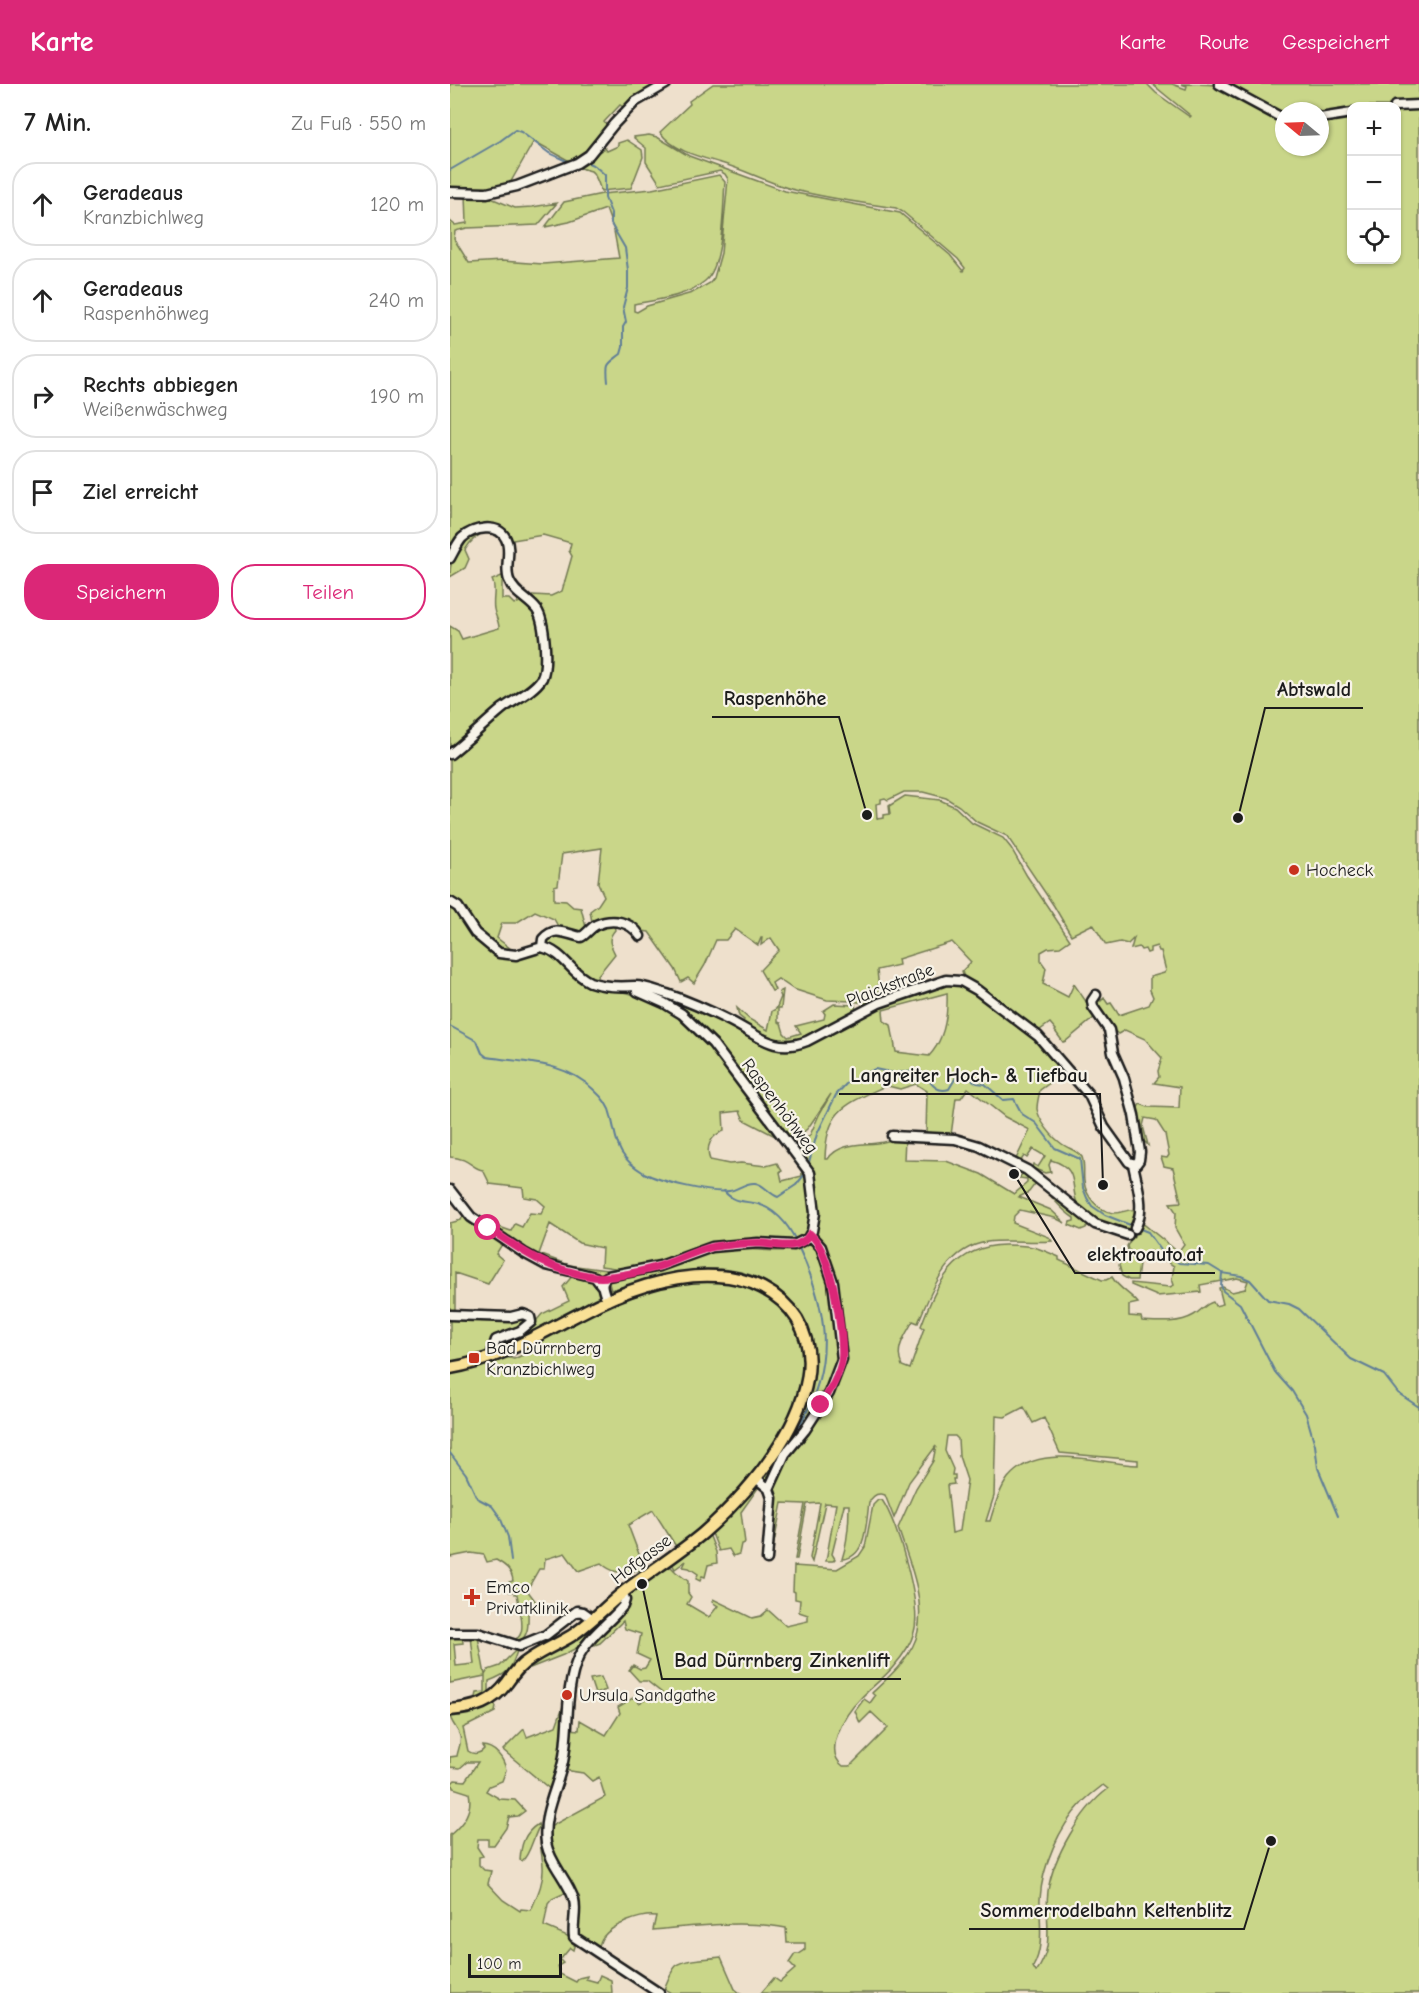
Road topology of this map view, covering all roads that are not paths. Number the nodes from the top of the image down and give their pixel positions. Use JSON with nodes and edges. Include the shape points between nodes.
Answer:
{"nodes":[{"id":1,"x":666,"y":84,"type":"edge"},
{"id":2,"x":1219,"y":84,"type":"edge"},
{"id":3,"x":1419,"y":105,"type":"edge"},
{"id":4,"x":1401,"y":106,"type":"edge"},
{"id":5,"x":1347,"y":114,"type":"edge"},
{"id":6,"x":1275,"y":115,"type":"edge"},
{"id":7,"x":1329,"y":117,"type":"edge"},
{"id":8,"x":450,"y":192,"type":"edge"},
{"id":9,"x":450,"y":558,"type":"edge"},
{"id":10,"x":450,"y":754,"type":"edge"},
{"id":11,"x":450,"y":902,"type":"edge"},
{"id":12,"x":640,"y":936,"type":"dead end"},
{"id":13,"x":542,"y":947,"type":"junction"},
{"id":14,"x":646,"y":991,"type":"junction"},
{"id":15,"x":1096,"y":995,"type":"dead end"},
{"id":16,"x":892,"y":1136,"type":"dead end"},
{"id":17,"x":1133,"y":1164,"type":"junction"},
{"id":18,"x":450,"y":1190,"type":"edge"},
{"id":19,"x":1136,"y":1227,"type":"dead end"},
{"id":20,"x":810,"y":1234,"type":"junction"},
{"id":21,"x":1128,"y":1235,"type":"dead end"},
{"id":22,"x":608,"y":1276,"type":"junction"},
{"id":23,"x":592,"y":1277,"type":"junction"},
{"id":24,"x":602,"y":1286,"type":"junction"},
{"id":25,"x":607,"y":1301,"type":"junction"},
{"id":26,"x":450,"y":1315,"type":"edge"},
{"id":27,"x":493,"y":1357,"type":"junction"},
{"id":28,"x":450,"y":1368,"type":"edge"},
{"id":29,"x":756,"y":1478,"type":"junction"},
{"id":30,"x":769,"y":1489,"type":"junction"},
{"id":31,"x":767,"y":1559,"type":"dead end"},
{"id":32,"x":623,"y":1593,"type":"junction"},
{"id":33,"x":593,"y":1619,"type":"junction"},
{"id":34,"x":450,"y":1633,"type":"edge"},
{"id":35,"x":450,"y":1710,"type":"edge"},
{"id":36,"x":659,"y":1993,"type":"edge"}],
"edges":[{"from":1,"to":8,"type":"street","via":[[635,102],[589,155],[577,163],[488,194]]},
{"from":2,"to":6,"type":"street"},
{"from":3,"to":4,"type":"street"},
{"from":5,"to":7,"type":"street"},
{"from":9,"to":10,"type":"street","via":[[460,540],[475,531],[494,529],[505,537],[511,584],[541,617],[545,663],[537,684]]},
{"from":11,"to":13,"type":"street","via":[[458,907],[475,933],[499,953],[516,955]]},
{"from":12,"to":13,"type":"street","via":[[629,925],[609,921],[593,926],[581,937],[553,931],[544,938]]},
{"from":13,"to":14,"type":"street","name":"Raspenhöhweg","via":[[559,955],[587,981]]},
{"from":14,"to":17,"type":"street","name":"Plaickstraße","via":[[703,1008],[767,1042],[788,1046],[807,1041],[887,1000],[946,980],[961,981],[1038,1036],[1089,1095],[1104,1127]]},
{"from":14,"to":20,"type":"street","name":"Raspenhöhweg","via":[[674,1008],[705,1035],[802,1161],[811,1176],[814,1198]]},
{"from":15,"to":17,"type":"street","via":[[1093,1007],[1109,1030],[1134,1115],[1140,1156],[1137,1164]]},
{"from":16,"to":21,"type":"street","via":[[955,1139],[979,1146],[1028,1170],[1088,1220]]},
{"from":17,"to":19,"type":"street","via":[[1140,1206]]},
{"from":18,"to":23,"type":"street","via":[[471,1217],[533,1258]]},
{"from":20,"to":22,"type":"street","via":[[797,1244],[712,1247],[660,1266]]},
{"from":20,"to":30,"type":"street","via":[[821,1247],[833,1282],[842,1359],[829,1393],[785,1454]]},
{"from":22,"to":23,"type":"street"},
{"from":22,"to":24,"type":"street"},
{"from":23,"to":24,"type":"street"},
{"from":24,"to":25,"type":"street"},
{"from":25,"to":27,"type":"main road","name":"Hofgasse"},
{"from":25,"to":29,"type":"main road","name":"Hofgasse","via":[[658,1283],[715,1276],[756,1284],[790,1309],[807,1341],[808,1380],[781,1441]]},
{"from":26,"to":27,"type":"street","via":[[529,1316],[531,1322],[526,1327],[496,1340]]},
{"from":27,"to":28,"type":"main road","name":"Hofgasse"},
{"from":29,"to":30,"type":"street"},
{"from":29,"to":32,"type":"main road","name":"Hofgasse","via":[[702,1534]]},
{"from":30,"to":31,"type":"street","via":[[772,1503]]},
{"from":32,"to":33,"type":"main road","name":"Hofgasse"},
{"from":32,"to":36,"type":"street","via":[[623,1606],[584,1648],[573,1674],[563,1761],[547,1814],[546,1843],[573,1899],[574,1937]]},
{"from":33,"to":34,"type":"street","via":[[577,1611],[546,1635],[519,1646],[478,1633]]},
{"from":33,"to":35,"type":"main road","name":"Hofgasse","via":[[522,1664],[491,1700]]}]}
